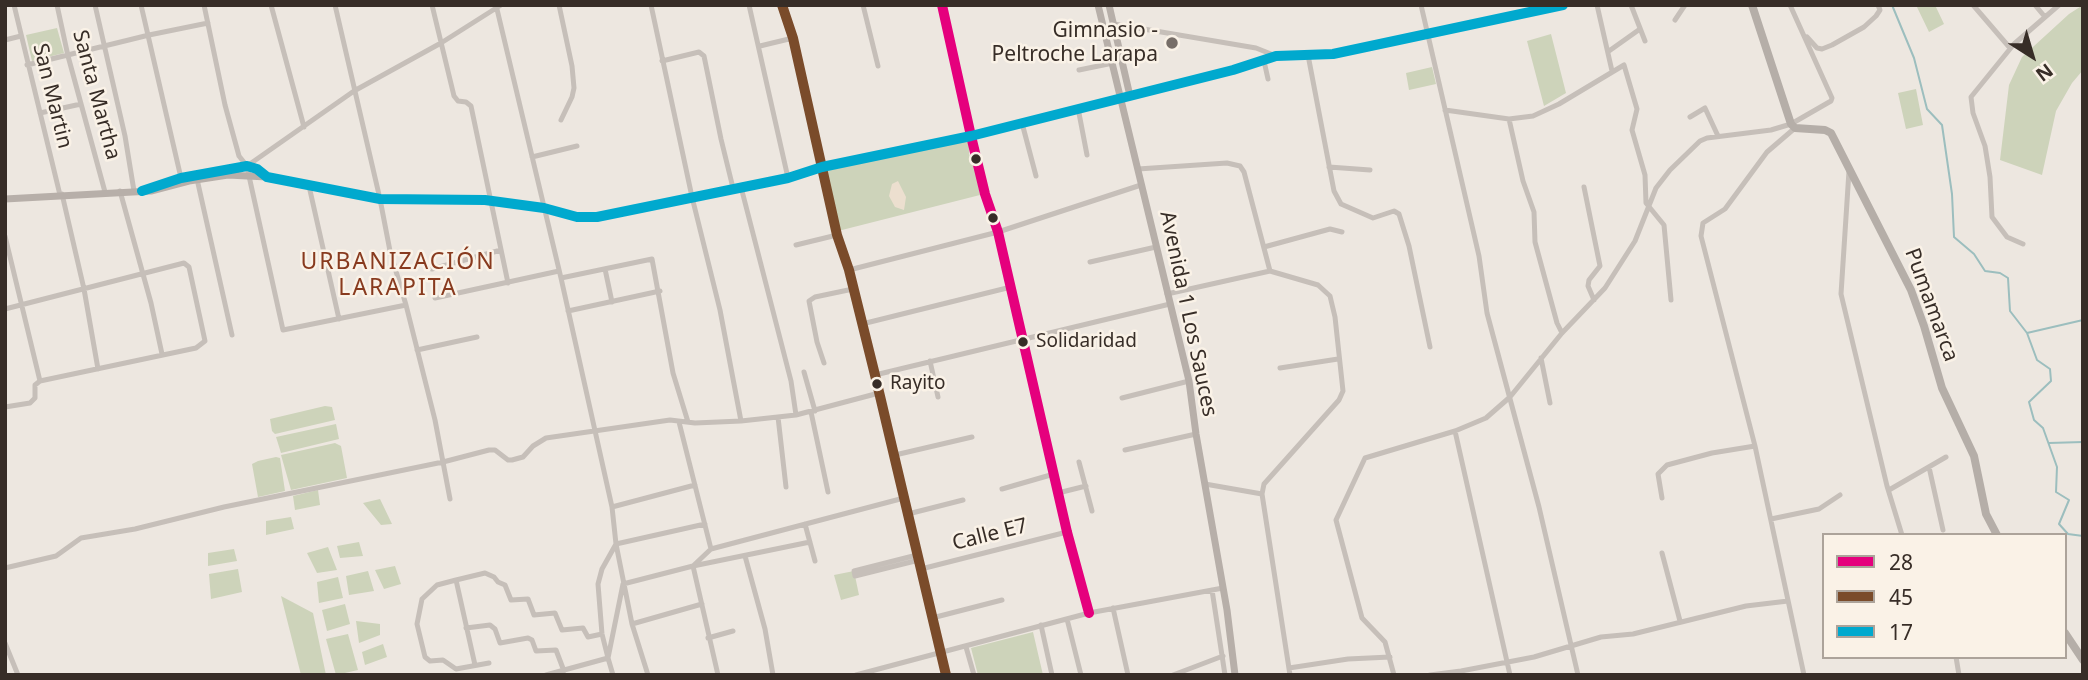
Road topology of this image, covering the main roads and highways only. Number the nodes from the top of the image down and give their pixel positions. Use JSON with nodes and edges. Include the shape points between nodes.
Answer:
{"nodes":[{"id":1,"x":1752,"y":5,"type":"edge"},
{"id":2,"x":1996,"y":533,"type":"edge"},
{"id":3,"x":2067,"y":637,"type":"edge"},
{"id":4,"x":2083,"y":660,"type":"edge"}],
"edges":[{"from":1,"to":2,"type":"main road","name":"Pumamarca","via":[[1793,126],[1831,133],[1911,290],[1942,388],[1974,456],[1986,513]]},
{"from":3,"to":4,"type":"main road"}]}
